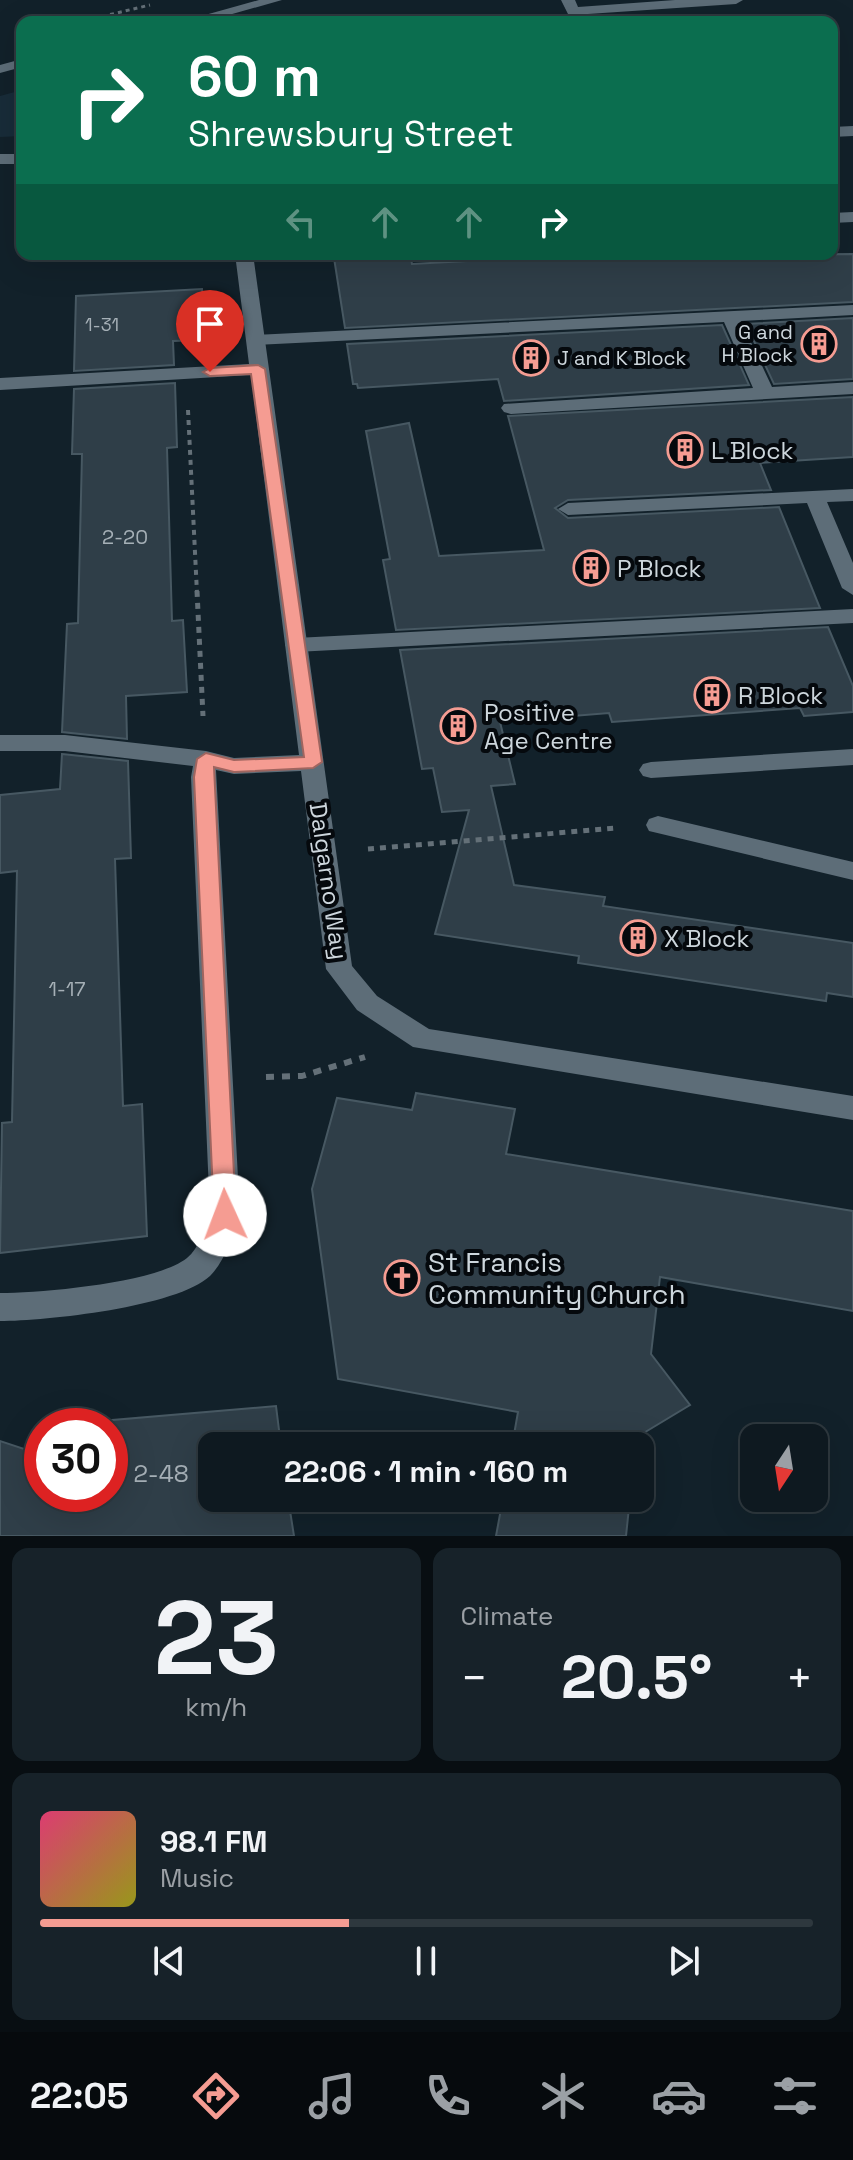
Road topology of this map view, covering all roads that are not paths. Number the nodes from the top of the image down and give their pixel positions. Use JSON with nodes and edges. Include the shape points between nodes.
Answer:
{"nodes":[{"id":1,"x":275,"y":0,"type":"edge"},
{"id":2,"x":568,"y":0,"type":"edge"},
{"id":3,"x":736,"y":0,"type":"edge"},
{"id":4,"x":211,"y":16,"type":"edge"},
{"id":5,"x":245,"y":260,"type":"edge"},
{"id":6,"x":853,"y":310,"type":"edge"},
{"id":7,"x":730,"y":316,"type":"junction"},
{"id":8,"x":255,"y":340,"type":"junction"},
{"id":9,"x":258,"y":369,"type":"junction"},
{"id":10,"x":0,"y":384,"type":"edge"},
{"id":11,"x":853,"y":388,"type":"edge"},
{"id":12,"x":765,"y":393,"type":"junction"},
{"id":13,"x":511,"y":408,"type":"dead end"},
{"id":14,"x":853,"y":495,"type":"edge"},
{"id":15,"x":814,"y":497,"type":"junction"},
{"id":16,"x":568,"y":509,"type":"dead end"},
{"id":17,"x":853,"y":588,"type":"edge"},
{"id":18,"x":853,"y":616,"type":"edge"},
{"id":19,"x":296,"y":645,"type":"junction"},
{"id":20,"x":0,"y":743,"type":"edge"},
{"id":21,"x":853,"y":757,"type":"edge"},
{"id":22,"x":206,"y":759,"type":"junction"},
{"id":23,"x":313,"y":762,"type":"junction"},
{"id":24,"x":651,"y":770,"type":"dead end"},
{"id":25,"x":658,"y":825,"type":"road end"},
{"id":26,"x":853,"y":871,"type":"edge"},
{"id":27,"x":853,"y":1108,"type":"edge"},
{"id":28,"x":0,"y":1307,"type":"edge"}],
"edges":[{"from":1,"to":4,"type":"street"},
{"from":2,"to":3,"type":"street","via":[[573,11]]},
{"from":5,"to":8,"type":"street","name":"Dalgarno Way"},
{"from":6,"to":7,"type":"street"},
{"from":7,"to":8,"type":"street"},
{"from":7,"to":12,"type":"street"},
{"from":8,"to":9,"type":"street","name":"Dalgarno Way"},
{"from":9,"to":10,"type":"street"},
{"from":9,"to":19,"type":"street","name":"Dalgarno Way"},
{"from":11,"to":12,"type":"street"},
{"from":12,"to":13,"type":"street"},
{"from":14,"to":15,"type":"street"},
{"from":15,"to":16,"type":"street"},
{"from":15,"to":17,"type":"street"},
{"from":18,"to":19,"type":"street"},
{"from":19,"to":23,"type":"street","name":"Dalgarno Way"},
{"from":20,"to":22,"type":"street","via":[[65,743]]},
{"from":21,"to":24,"type":"street"},
{"from":22,"to":23,"type":"street","via":[[234,766]]},
{"from":22,"to":28,"type":"street","via":[[225,1215],[197,1268],[156,1285]]},
{"from":23,"to":27,"type":"street","name":"Dalgarno Way","via":[[339,969],[367,1003],[423,1039]]},
{"from":25,"to":26,"type":"street"}]}
